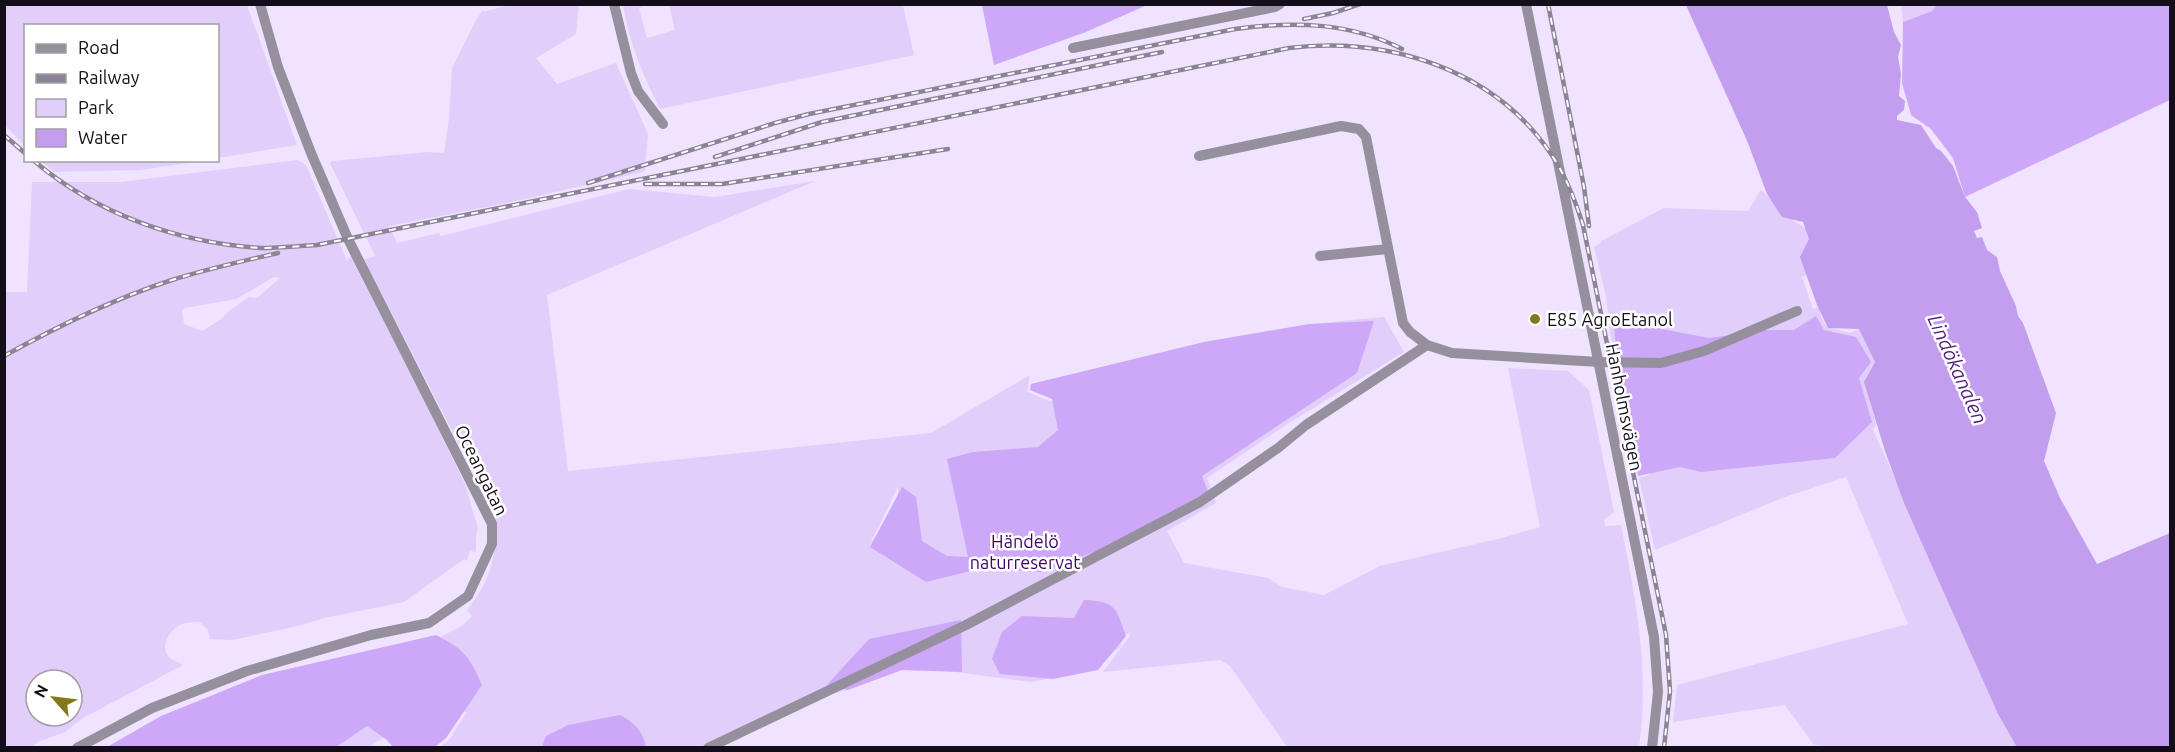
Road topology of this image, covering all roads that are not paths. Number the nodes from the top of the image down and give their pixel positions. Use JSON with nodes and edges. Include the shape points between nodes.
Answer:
{"nodes":[{"id":1,"x":260,"y":4,"type":"edge"},
{"id":2,"x":614,"y":4,"type":"edge"},
{"id":3,"x":1280,"y":4,"type":"edge"},
{"id":4,"x":1526,"y":4,"type":"edge"},
{"id":5,"x":1073,"y":48,"type":"dead end"},
{"id":6,"x":663,"y":124,"type":"dead end"},
{"id":7,"x":1199,"y":156,"type":"dead end"},
{"id":8,"x":1388,"y":249,"type":"junction"},
{"id":9,"x":1320,"y":256,"type":"dead end"},
{"id":10,"x":1797,"y":311,"type":"dead end"},
{"id":11,"x":1427,"y":345,"type":"junction"},
{"id":12,"x":1599,"y":362,"type":"junction"},
{"id":13,"x":77,"y":747,"type":"edge"},
{"id":14,"x":708,"y":747,"type":"edge"},
{"id":15,"x":1652,"y":747,"type":"edge"}],
"edges":[{"from":1,"to":13,"type":"street","name":"Oceangatan","via":[[278,67],[311,153],[351,246],[492,524],[492,544],[468,596],[429,623],[371,635],[247,671],[152,708]]},
{"from":2,"to":6,"type":"street","via":[[634,82]]},
{"from":3,"to":5,"type":"street"},
{"from":4,"to":12,"type":"street","name":"Hanholmsvägen"},
{"from":7,"to":8,"type":"street","via":[[1341,126],[1359,129],[1366,137]]},
{"from":8,"to":9,"type":"street"},
{"from":8,"to":11,"type":"street","via":[[1403,323]]},
{"from":10,"to":12,"type":"street","via":[[1704,351],[1660,363]]},
{"from":11,"to":12,"type":"street","via":[[1452,353]]},
{"from":11,"to":14,"type":"street","via":[[1306,425],[1200,502],[966,625]]},
{"from":12,"to":15,"type":"street","name":"Hanholmsvägen","via":[[1654,637],[1658,692]]}]}
